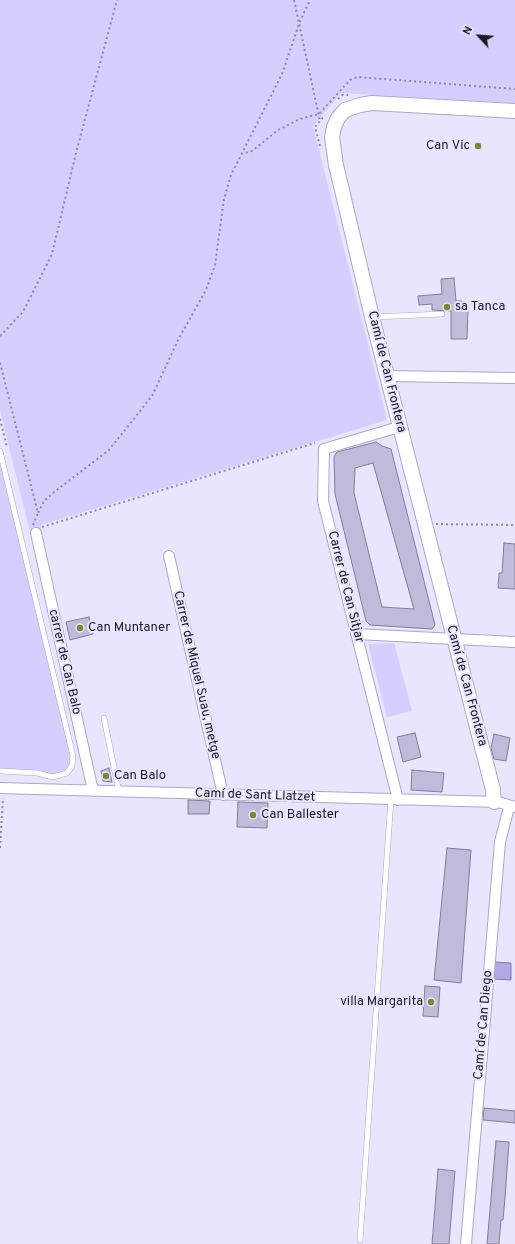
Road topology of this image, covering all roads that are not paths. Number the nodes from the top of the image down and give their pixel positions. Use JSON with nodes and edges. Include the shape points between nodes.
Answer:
{"nodes":[{"id":1,"x":515,"y":111,"type":"edge"},
{"id":2,"x":442,"y":314,"type":"dead end"},
{"id":3,"x":372,"y":317,"type":"junction"},
{"id":4,"x":387,"y":376,"type":"junction"},
{"id":5,"x":515,"y":378,"type":"edge"},
{"id":6,"x":399,"y":427,"type":"junction"},
{"id":7,"x":0,"y":450,"type":"edge"},
{"id":8,"x":36,"y":533,"type":"road end"},
{"id":9,"x":168,"y":556,"type":"dead end"},
{"id":10,"x":356,"y":634,"type":"junction"},
{"id":11,"x":453,"y":639,"type":"junction"},
{"id":12,"x":515,"y":642,"type":"edge"},
{"id":13,"x":104,"y":718,"type":"dead end"},
{"id":14,"x":0,"y":771,"type":"edge"},
{"id":15,"x":2,"y":788,"type":"edge"},
{"id":16,"x":93,"y":791,"type":"junction"},
{"id":17,"x":119,"y":792,"type":"junction"},
{"id":18,"x":223,"y":795,"type":"junction"},
{"id":19,"x":394,"y":800,"type":"junction"},
{"id":20,"x":494,"y":802,"type":"junction"},
{"id":21,"x":512,"y":807,"type":"edge"},
{"id":22,"x":360,"y":1240,"type":"dead end"},
{"id":23,"x":466,"y":1244,"type":"edge"}],
"edges":[{"from":1,"to":3,"type":"street","name":"Camí de Can Frontera","via":[[372,103],[345,110],[338,118],[334,127],[333,150]]},
{"from":2,"to":3,"type":"lane"},
{"from":3,"to":4,"type":"street","name":"Camí de Can Frontera"},
{"from":4,"to":5,"type":"street"},
{"from":4,"to":6,"type":"street","name":"Camí de Can Frontera"},
{"from":6,"to":10,"type":"street","name":"Carrer de Can Sitjar","via":[[324,449],[323,501]]},
{"from":6,"to":11,"type":"street","name":"Camí de Can Frontera"},
{"from":7,"to":14,"type":"lane","via":[[72,756],[72,766],[67,773],[53,778],[37,773]]},
{"from":8,"to":16,"type":"street","name":"carrer de Can Balo"},
{"from":9,"to":18,"type":"street","name":"Carrer de Miquel Suau, metge"},
{"from":10,"to":11,"type":"street"},
{"from":10,"to":19,"type":"street","name":"Carrer de Can Sitjar"},
{"from":11,"to":12,"type":"street"},
{"from":11,"to":20,"type":"street","name":"Camí de Can Frontera"},
{"from":13,"to":17,"type":"lane"},
{"from":15,"to":16,"type":"street","name":"Camí de Sant Llatzet"},
{"from":16,"to":17,"type":"street","name":"Camí de Sant Llatzet"},
{"from":17,"to":18,"type":"street","name":"Camí de Sant Llatzet"},
{"from":18,"to":19,"type":"street","name":"Camí de Sant Llatzet"},
{"from":19,"to":20,"type":"street","name":"Camí de Sant Llatzet"},
{"from":19,"to":22,"type":"lane"},
{"from":20,"to":21,"type":"street","name":"Camí de Sant Llatzet"},
{"from":21,"to":23,"type":"street","name":"Camí de Can Diego","via":[[500,842]]}]}
